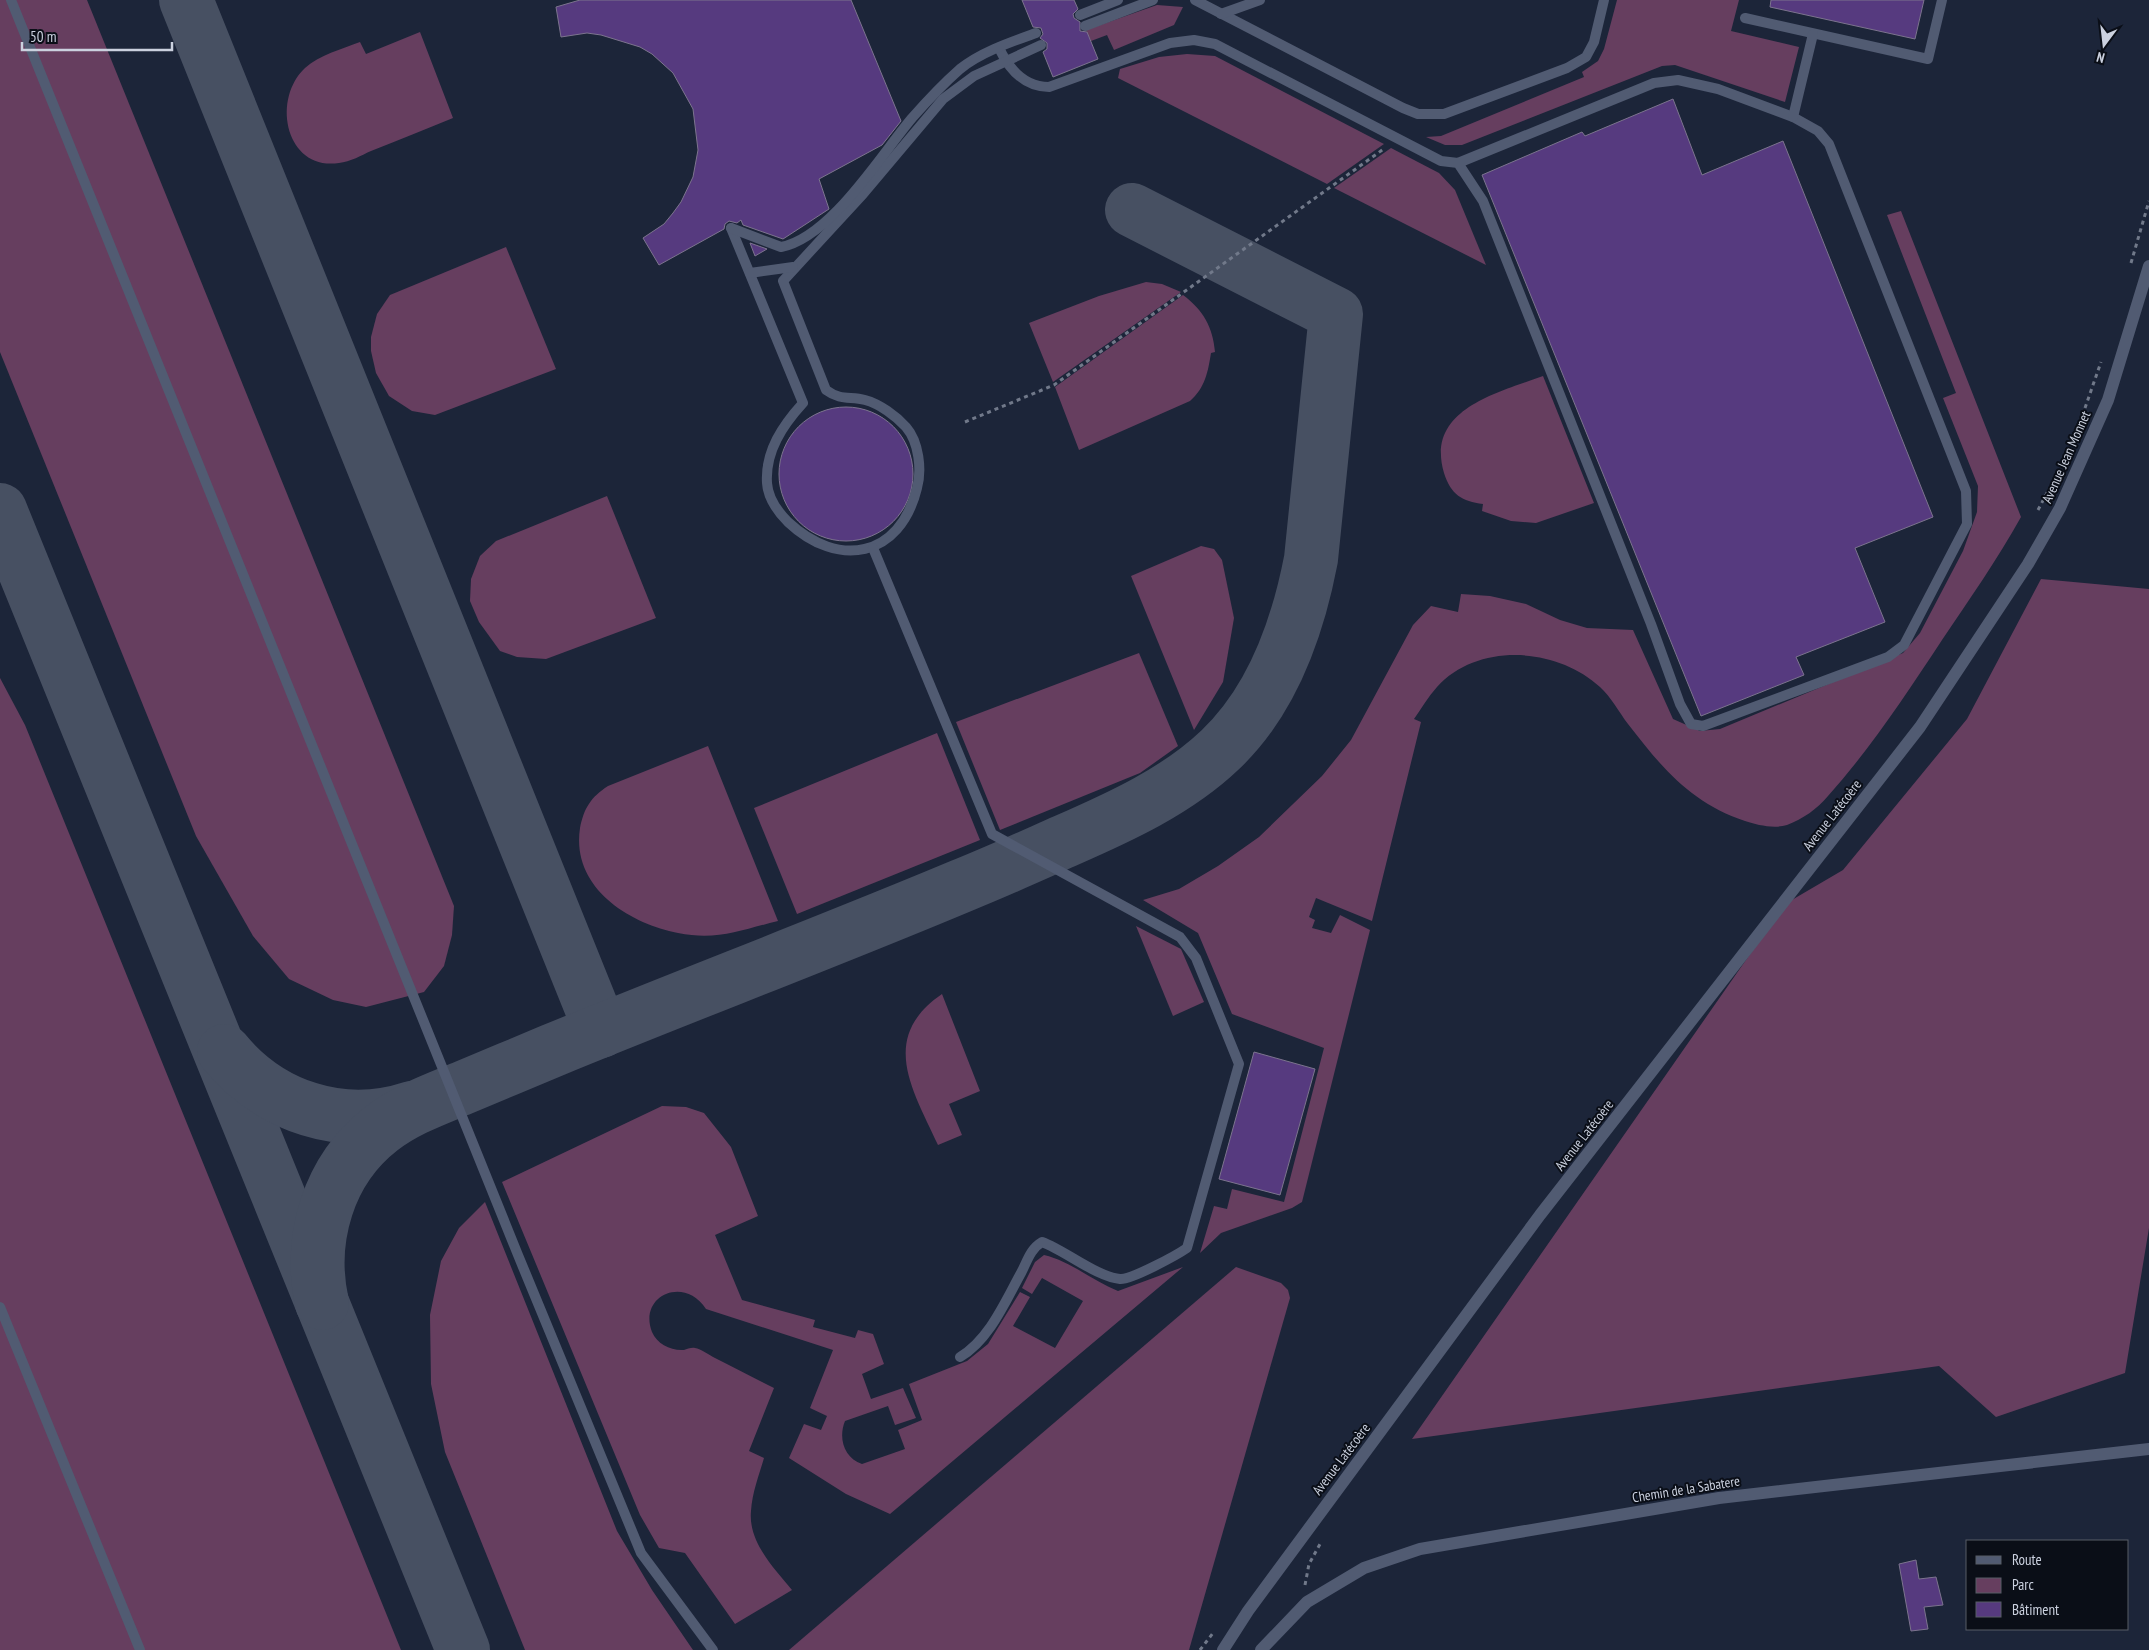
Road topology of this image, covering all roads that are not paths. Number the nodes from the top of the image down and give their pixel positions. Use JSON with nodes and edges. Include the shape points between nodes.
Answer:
{"nodes":[{"id":1,"x":11,"y":0,"type":"edge"},
{"id":2,"x":1118,"y":0,"type":"edge"},
{"id":3,"x":1154,"y":0,"type":"edge"},
{"id":4,"x":1195,"y":0,"type":"edge"},
{"id":5,"x":1260,"y":0,"type":"edge"},
{"id":6,"x":1604,"y":0,"type":"edge"},
{"id":7,"x":1942,"y":0,"type":"edge"},
{"id":8,"x":1094,"y":4,"type":"edge"},
{"id":9,"x":1221,"y":14,"type":"junction"},
{"id":10,"x":1080,"y":15,"type":"dead end"},
{"id":11,"x":1745,"y":18,"type":"dead end"},
{"id":12,"x":1101,"y":20,"type":"junction"},
{"id":13,"x":1085,"y":26,"type":"dead end"},
{"id":14,"x":1036,"y":33,"type":"dead end"},
{"id":15,"x":1813,"y":34,"type":"junction"},
{"id":16,"x":1041,"y":45,"type":"dead end"},
{"id":17,"x":999,"y":48,"type":"junction"},
{"id":18,"x":1004,"y":60,"type":"junction"},
{"id":19,"x":1793,"y":117,"type":"junction"},
{"id":20,"x":1458,"y":163,"type":"junction"},
{"id":21,"x":2149,"y":266,"type":"edge"},
{"id":22,"x":794,"y":267,"type":"junction"},
{"id":23,"x":750,"y":273,"type":"junction"},
{"id":24,"x":873,"y":548,"type":"junction"},
{"id":25,"x":1974,"y":643,"type":"joint"},
{"id":26,"x":0,"y":1307,"type":"edge"},
{"id":27,"x":960,"y":1357,"type":"dead end"},
{"id":28,"x":2149,"y":1449,"type":"edge"},
{"id":29,"x":140,"y":1650,"type":"edge"},
{"id":30,"x":713,"y":1650,"type":"edge"},
{"id":31,"x":1223,"y":1650,"type":"edge"},
{"id":32,"x":1261,"y":1650,"type":"edge"}],
"edges":[{"from":1,"to":30,"type":"lane","via":[[641,1553]]},
{"from":2,"to":8,"type":"lane"},
{"from":3,"to":12,"type":"lane"},
{"from":4,"to":9,"type":"lane"},
{"from":5,"to":9,"type":"lane"},
{"from":6,"to":9,"type":"lane","via":[[1594,42],[1586,56],[1567,68],[1444,114],[1418,114],[1403,108]]},
{"from":7,"to":15,"type":"lane","via":[[1928,59]]},
{"from":8,"to":10,"type":"lane"},
{"from":8,"to":12,"type":"lane"},
{"from":11,"to":15,"type":"lane"},
{"from":12,"to":13,"type":"lane"},
{"from":14,"to":17,"type":"lane"},
{"from":15,"to":19,"type":"lane"},
{"from":16,"to":18,"type":"lane"},
{"from":17,"to":18,"type":"lane"},
{"from":17,"to":23,"type":"lane","via":[[962,68],[933,95],[850,196],[813,234],[781,247],[731,228]]},
{"from":18,"to":20,"type":"lane","via":[[1020,77],[1038,87],[1050,87],[1170,43],[1194,40],[1214,44],[1441,161]]},
{"from":18,"to":22,"type":"lane","via":[[974,76],[943,99],[863,194]]},
{"from":19,"to":20,"type":"lane","via":[[1718,89],[1678,80],[1654,83]]},
{"from":19,"to":20,"type":"lane","via":[[1818,131],[1829,144],[1966,491],[1967,524],[1904,645],[1888,657],[1703,726],[1691,724],[1680,704],[1483,202]]},
{"from":21,"to":25,"type":"street","name":"Avenue Jean Monnet","via":[[2108,400],[2060,508],[2028,564]]},
{"from":22,"to":23,"type":"lane"},
{"from":22,"to":24,"type":"lane","via":[[782,281],[826,390],[836,398],[865,400],[880,407],[906,427],[914,440],[920,480],[914,502],[896,531]]},
{"from":23,"to":24,"type":"lane","via":[[803,402],[778,433],[772,448],[766,484],[773,503],[798,530],[820,546],[837,550]]},
{"from":24,"to":27,"type":"lane","via":[[992,834],[1180,937],[1196,958],[1239,1064],[1187,1248],[1173,1258],[1122,1280],[1042,1242],[1035,1246],[984,1335]]},
{"from":25,"to":31,"type":"street","name":"Avenue Latécoère","via":[[1920,727],[1540,1215],[1282,1564]]},
{"from":26,"to":29,"type":"lane"},
{"from":28,"to":32,"type":"street","name":"Chemin de la Sabatere","via":[[1719,1498],[1420,1549],[1364,1568],[1307,1602]]}]}
